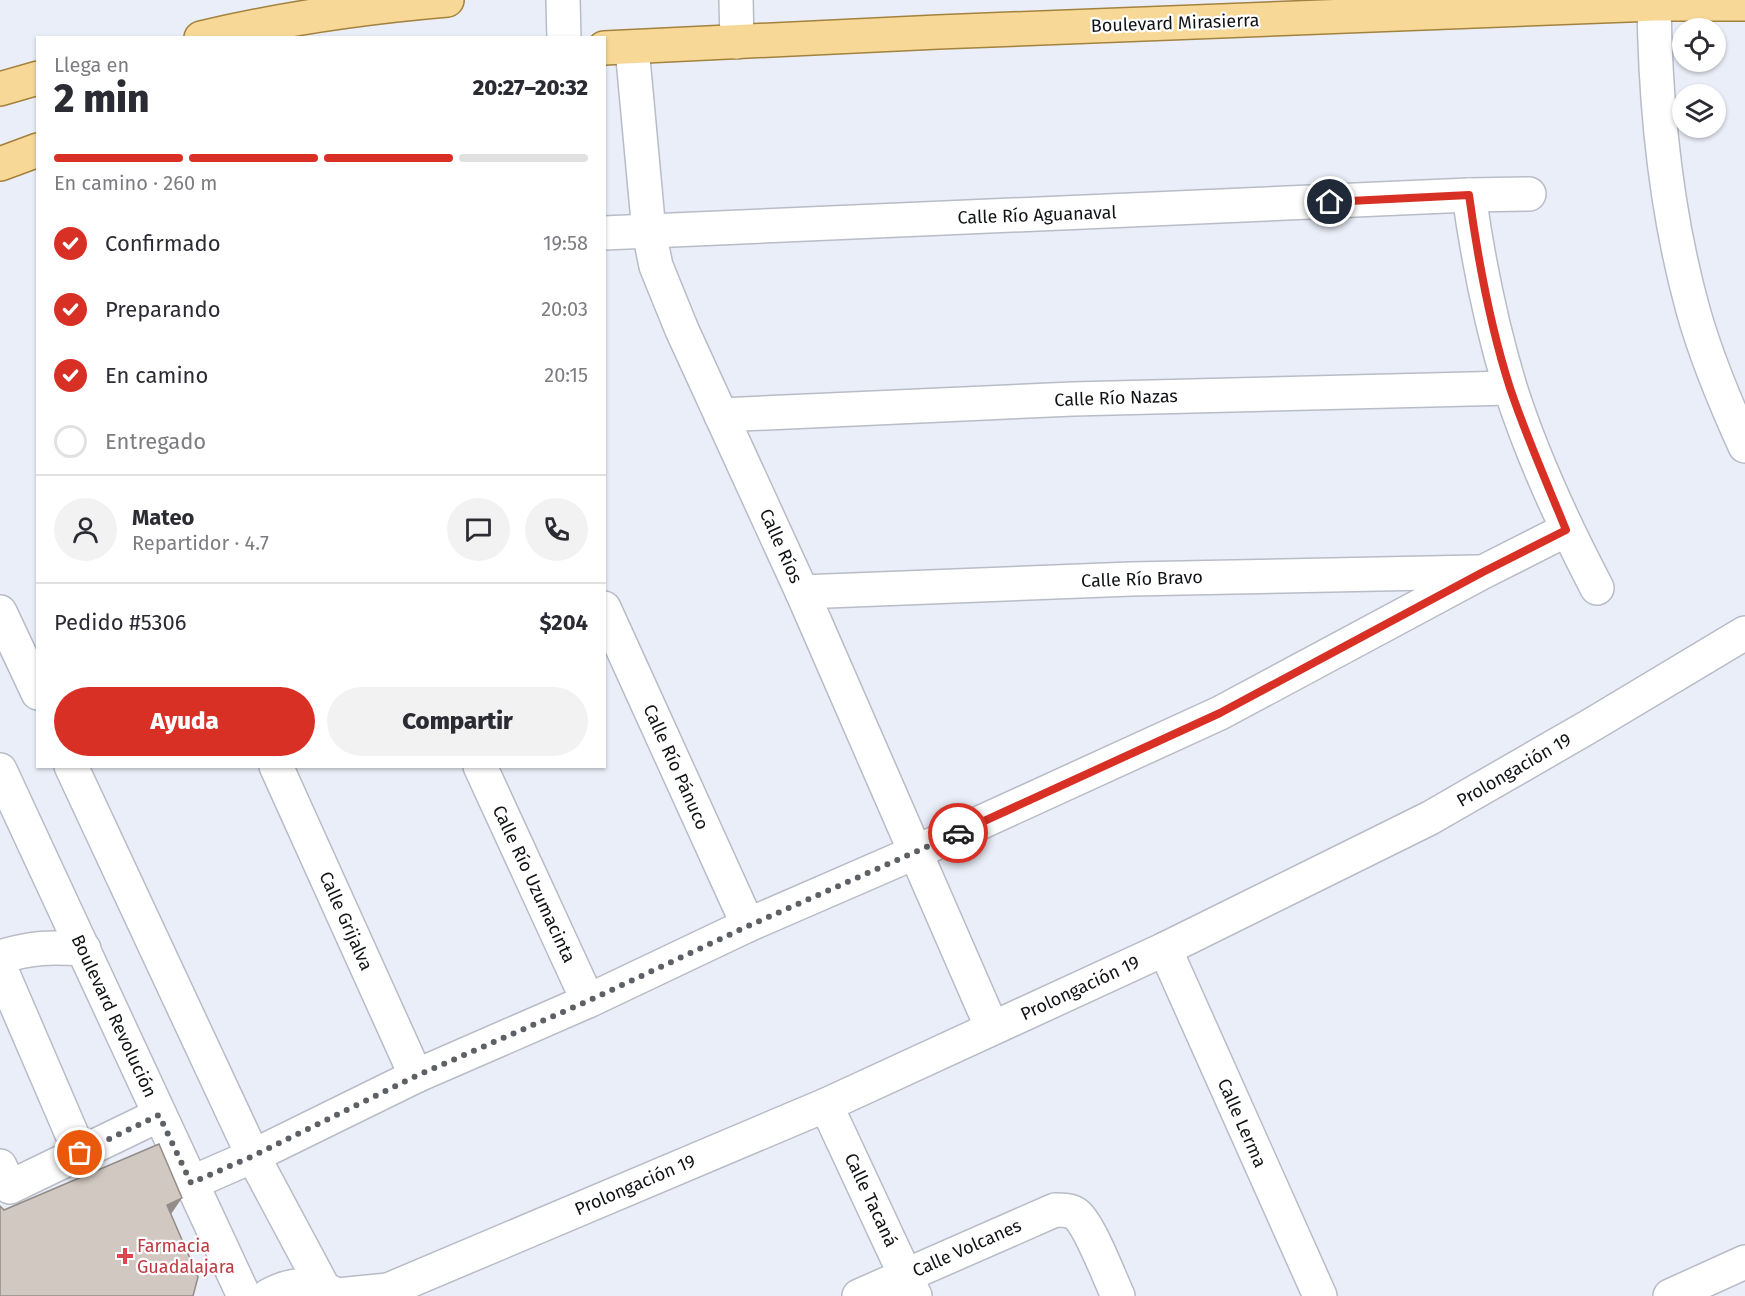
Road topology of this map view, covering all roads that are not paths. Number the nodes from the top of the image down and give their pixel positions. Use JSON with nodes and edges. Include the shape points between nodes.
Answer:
{"nodes":[{"id":1,"x":447,"y":0,"type":"edge"},
{"id":2,"x":563,"y":0,"type":"edge"},
{"id":3,"x":736,"y":0,"type":"edge"},
{"id":4,"x":1654,"y":2,"type":"edge"},
{"id":5,"x":1745,"y":4,"type":"edge"},
{"id":6,"x":210,"y":36,"type":"edge"},
{"id":7,"x":564,"y":36,"type":"edge"},
{"id":8,"x":737,"y":42,"type":"junction"},
{"id":9,"x":618,"y":48,"type":"edge"},
{"id":10,"x":36,"y":78,"type":"edge"},
{"id":11,"x":2,"y":82,"type":"edge"},
{"id":12,"x":36,"y":151,"type":"edge"},
{"id":13,"x":0,"y":164,"type":"edge"},
{"id":14,"x":1529,"y":194,"type":"dead end"},
{"id":15,"x":1469,"y":195,"type":"junction"},
{"id":16,"x":649,"y":232,"type":"junction"},
{"id":17,"x":606,"y":233,"type":"edge"},
{"id":18,"x":1510,"y":388,"type":"junction"},
{"id":19,"x":721,"y":415,"type":"junction"},
{"id":20,"x":1745,"y":446,"type":"edge"},
{"id":21,"x":1566,"y":530,"type":"junction"},
{"id":22,"x":1483,"y":572,"type":"junction"},
{"id":23,"x":1597,"y":588,"type":"dead end"},
{"id":24,"x":801,"y":592,"type":"junction"},
{"id":25,"x":0,"y":612,"type":"edge"},
{"id":26,"x":606,"y":612,"type":"edge"},
{"id":27,"x":1745,"y":633,"type":"edge"},
{"id":28,"x":36,"y":689,"type":"edge"},
{"id":29,"x":72,"y":768,"type":"edge"},
{"id":30,"x":277,"y":768,"type":"edge"},
{"id":31,"x":481,"y":768,"type":"edge"},
{"id":32,"x":0,"y":770,"type":"edge"},
{"id":33,"x":916,"y":852,"type":"junction"},
{"id":34,"x":748,"y":926,"type":"junction"},
{"id":35,"x":1165,"y":949,"type":"junction"},
{"id":36,"x":84,"y":950,"type":"junction"},
{"id":37,"x":0,"y":957,"type":"edge"},
{"id":38,"x":0,"y":967,"type":"edge"},
{"id":39,"x":588,"y":1001,"type":"junction"},
{"id":40,"x":992,"y":1028,"type":"junction"},
{"id":41,"x":416,"y":1076,"type":"junction"},
{"id":42,"x":826,"y":1105,"type":"junction"},
{"id":43,"x":159,"y":1115,"type":"junction"},
{"id":44,"x":80,"y":1153,"type":"junction"},
{"id":45,"x":253,"y":1156,"type":"junction"},
{"id":46,"x":0,"y":1166,"type":"edge"},
{"id":47,"x":191,"y":1183,"type":"junction"},
{"id":48,"x":1745,"y":1262,"type":"edge"},
{"id":49,"x":910,"y":1285,"type":"edge"},
{"id":50,"x":333,"y":1293,"type":"edge"},
{"id":51,"x":386,"y":1293,"type":"edge"},
{"id":52,"x":244,"y":1296,"type":"edge"},
{"id":53,"x":268,"y":1296,"type":"edge"},
{"id":54,"x":859,"y":1296,"type":"edge"},
{"id":55,"x":1118,"y":1296,"type":"edge"},
{"id":56,"x":1320,"y":1296,"type":"edge"},
{"id":57,"x":1670,"y":1296,"type":"edge"}],
"edges":[{"from":1,"to":6,"type":"main road","via":[[329,14]]},
{"from":2,"to":7,"type":"street"},
{"from":3,"to":8,"type":"street"},
{"from":4,"to":5,"type":"main road","name":"Boulevard Mirasierra"},
{"from":4,"to":8,"type":"main road","name":"Boulevard Mirasierra"},
{"from":4,"to":20,"type":"street","via":[[1662,153],[1675,234],[1694,312]]},
{"from":8,"to":9,"type":"main road","name":"Boulevard Mirasierra"},
{"from":9,"to":16,"type":"street","name":"Calle Ríos"},
{"from":10,"to":11,"type":"main road"},
{"from":12,"to":13,"type":"main road"},
{"from":14,"to":15,"type":"street","name":"Calle Río Aguanaval"},
{"from":15,"to":16,"type":"street","name":"Calle Río Aguanaval"},
{"from":15,"to":18,"type":"street","via":[[1476,249]]},
{"from":16,"to":17,"type":"street","name":"Calle Río Aguanaval"},
{"from":16,"to":19,"type":"street","name":"Calle Ríos","via":[[666,293]]},
{"from":18,"to":19,"type":"street","name":"Calle Río Nazas","via":[[1073,399]]},
{"from":18,"to":21,"type":"street"},
{"from":19,"to":24,"type":"street","name":"Calle Ríos"},
{"from":21,"to":22,"type":"street"},
{"from":21,"to":23,"type":"street"},
{"from":22,"to":24,"type":"street","name":"Calle Río Bravo","via":[[1131,579]]},
{"from":22,"to":33,"type":"street","via":[[1220,713]]},
{"from":24,"to":33,"type":"street","name":"Calle Ríos"},
{"from":25,"to":28,"type":"street"},
{"from":26,"to":34,"type":"street","name":"Calle Río Pánuco"},
{"from":27,"to":35,"type":"street","name":"Prolongación 19","via":[[1430,818]]},
{"from":29,"to":45,"type":"street"},
{"from":30,"to":41,"type":"street","name":"Calle Grijalva"},
{"from":31,"to":39,"type":"street","name":"Calle Río Uzumacinta"},
{"from":32,"to":36,"type":"street","name":"Boulevard Revolución"},
{"from":33,"to":34,"type":"street"},
{"from":33,"to":40,"type":"street","name":"Calle Ríos"},
{"from":34,"to":39,"type":"street"},
{"from":35,"to":40,"type":"street","name":"Prolongación 19"},
{"from":35,"to":56,"type":"street","name":"Calle Lerma"},
{"from":36,"to":37,"type":"street","via":[[41,947]]},
{"from":36,"to":43,"type":"street","name":"Boulevard Revolución"},
{"from":38,"to":44,"type":"street"},
{"from":39,"to":41,"type":"street"},
{"from":40,"to":42,"type":"street","name":"Prolongación 19"},
{"from":41,"to":45,"type":"street"},
{"from":42,"to":49,"type":"street","name":"Calle Tacaná"},
{"from":42,"to":51,"type":"street","name":"Prolongación 19"},
{"from":43,"to":44,"type":"street"},
{"from":43,"to":47,"type":"street","name":"Boulevard Revolución"},
{"from":44,"to":46,"type":"street","via":[[10,1187]]},
{"from":45,"to":47,"type":"street"},
{"from":45,"to":50,"type":"street"},
{"from":47,"to":52,"type":"street","name":"Boulevard Revolución"},
{"from":48,"to":57,"type":"street"},
{"from":49,"to":54,"type":"street","name":"Calle Volcanes"},
{"from":49,"to":55,"type":"street","name":"Calle Volcanes","via":[[1055,1210],[1067,1210],[1077,1215]]},
{"from":50,"to":51,"type":"street","name":"Prolongación 19"},
{"from":50,"to":53,"type":"street","name":"Prolongación 19","via":[[302,1284]]}]}
